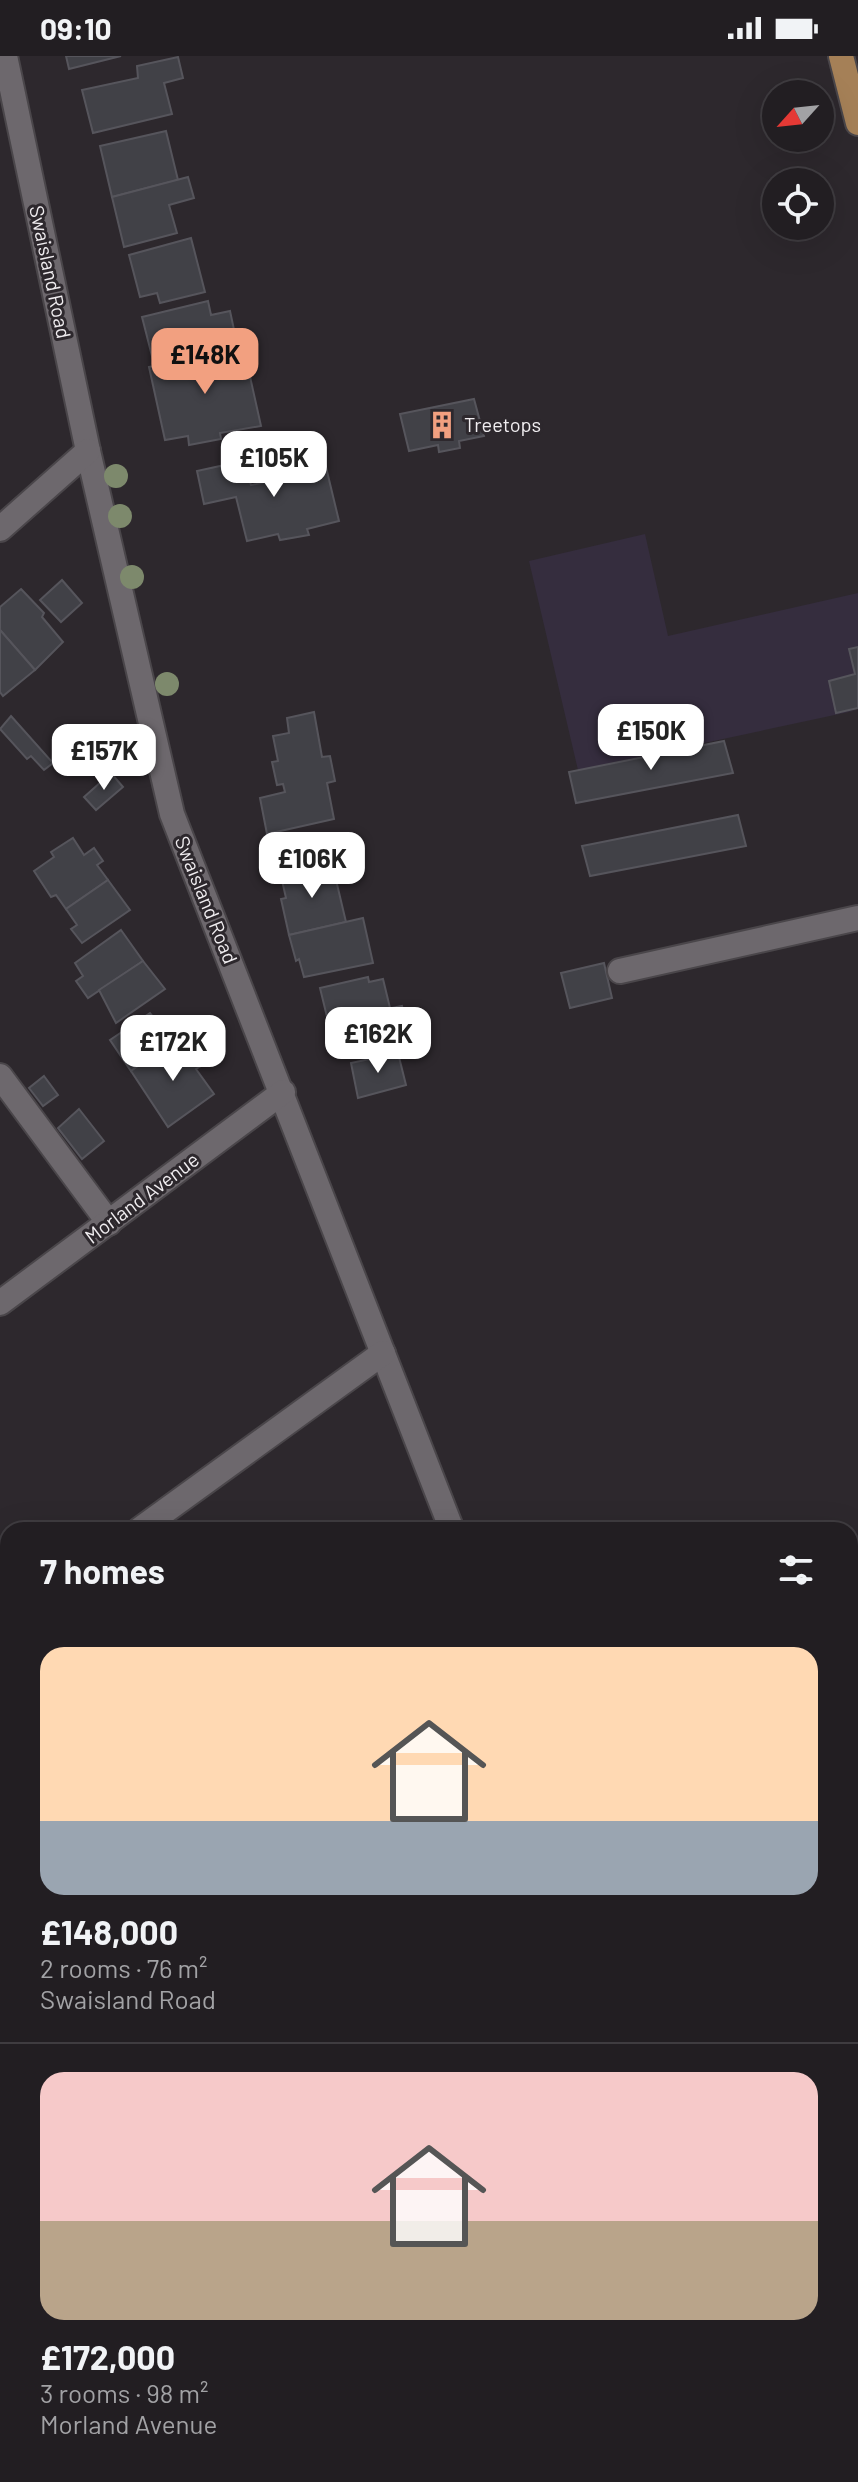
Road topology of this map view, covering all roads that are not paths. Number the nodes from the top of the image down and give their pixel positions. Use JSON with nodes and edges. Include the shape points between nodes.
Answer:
{"nodes":[{"id":1,"x":5,"y":56,"type":"edge"},
{"id":2,"x":841,"y":56,"type":"edge"},
{"id":3,"x":858,"y":123,"type":"edge"},
{"id":4,"x":88,"y":451,"type":"junction"},
{"id":5,"x":0,"y":529,"type":"edge"},
{"id":6,"x":858,"y":918,"type":"edge"},
{"id":7,"x":620,"y":971,"type":"dead end"},
{"id":8,"x":0,"y":1076,"type":"edge"},
{"id":9,"x":283,"y":1092,"type":"junction"},
{"id":10,"x":109,"y":1223,"type":"junction"},
{"id":11,"x":0,"y":1303,"type":"edge"},
{"id":12,"x":383,"y":1353,"type":"junction"},
{"id":13,"x":150,"y":1522,"type":"edge"},
{"id":14,"x":448,"y":1522,"type":"edge"}],
"edges":[{"from":1,"to":4,"type":"street","name":"Swaisland Road"},
{"from":2,"to":3,"type":"main road"},
{"from":4,"to":5,"type":"street"},
{"from":4,"to":9,"type":"street","name":"Swaisland Road","via":[[172,814]]},
{"from":6,"to":7,"type":"street"},
{"from":8,"to":10,"type":"street"},
{"from":9,"to":10,"type":"street","name":"Morland Avenue"},
{"from":9,"to":12,"type":"street","name":"Swaisland Road"},
{"from":10,"to":11,"type":"street","name":"Morland Avenue"},
{"from":12,"to":13,"type":"street"},
{"from":12,"to":14,"type":"street","name":"Swaisland Road"}]}
